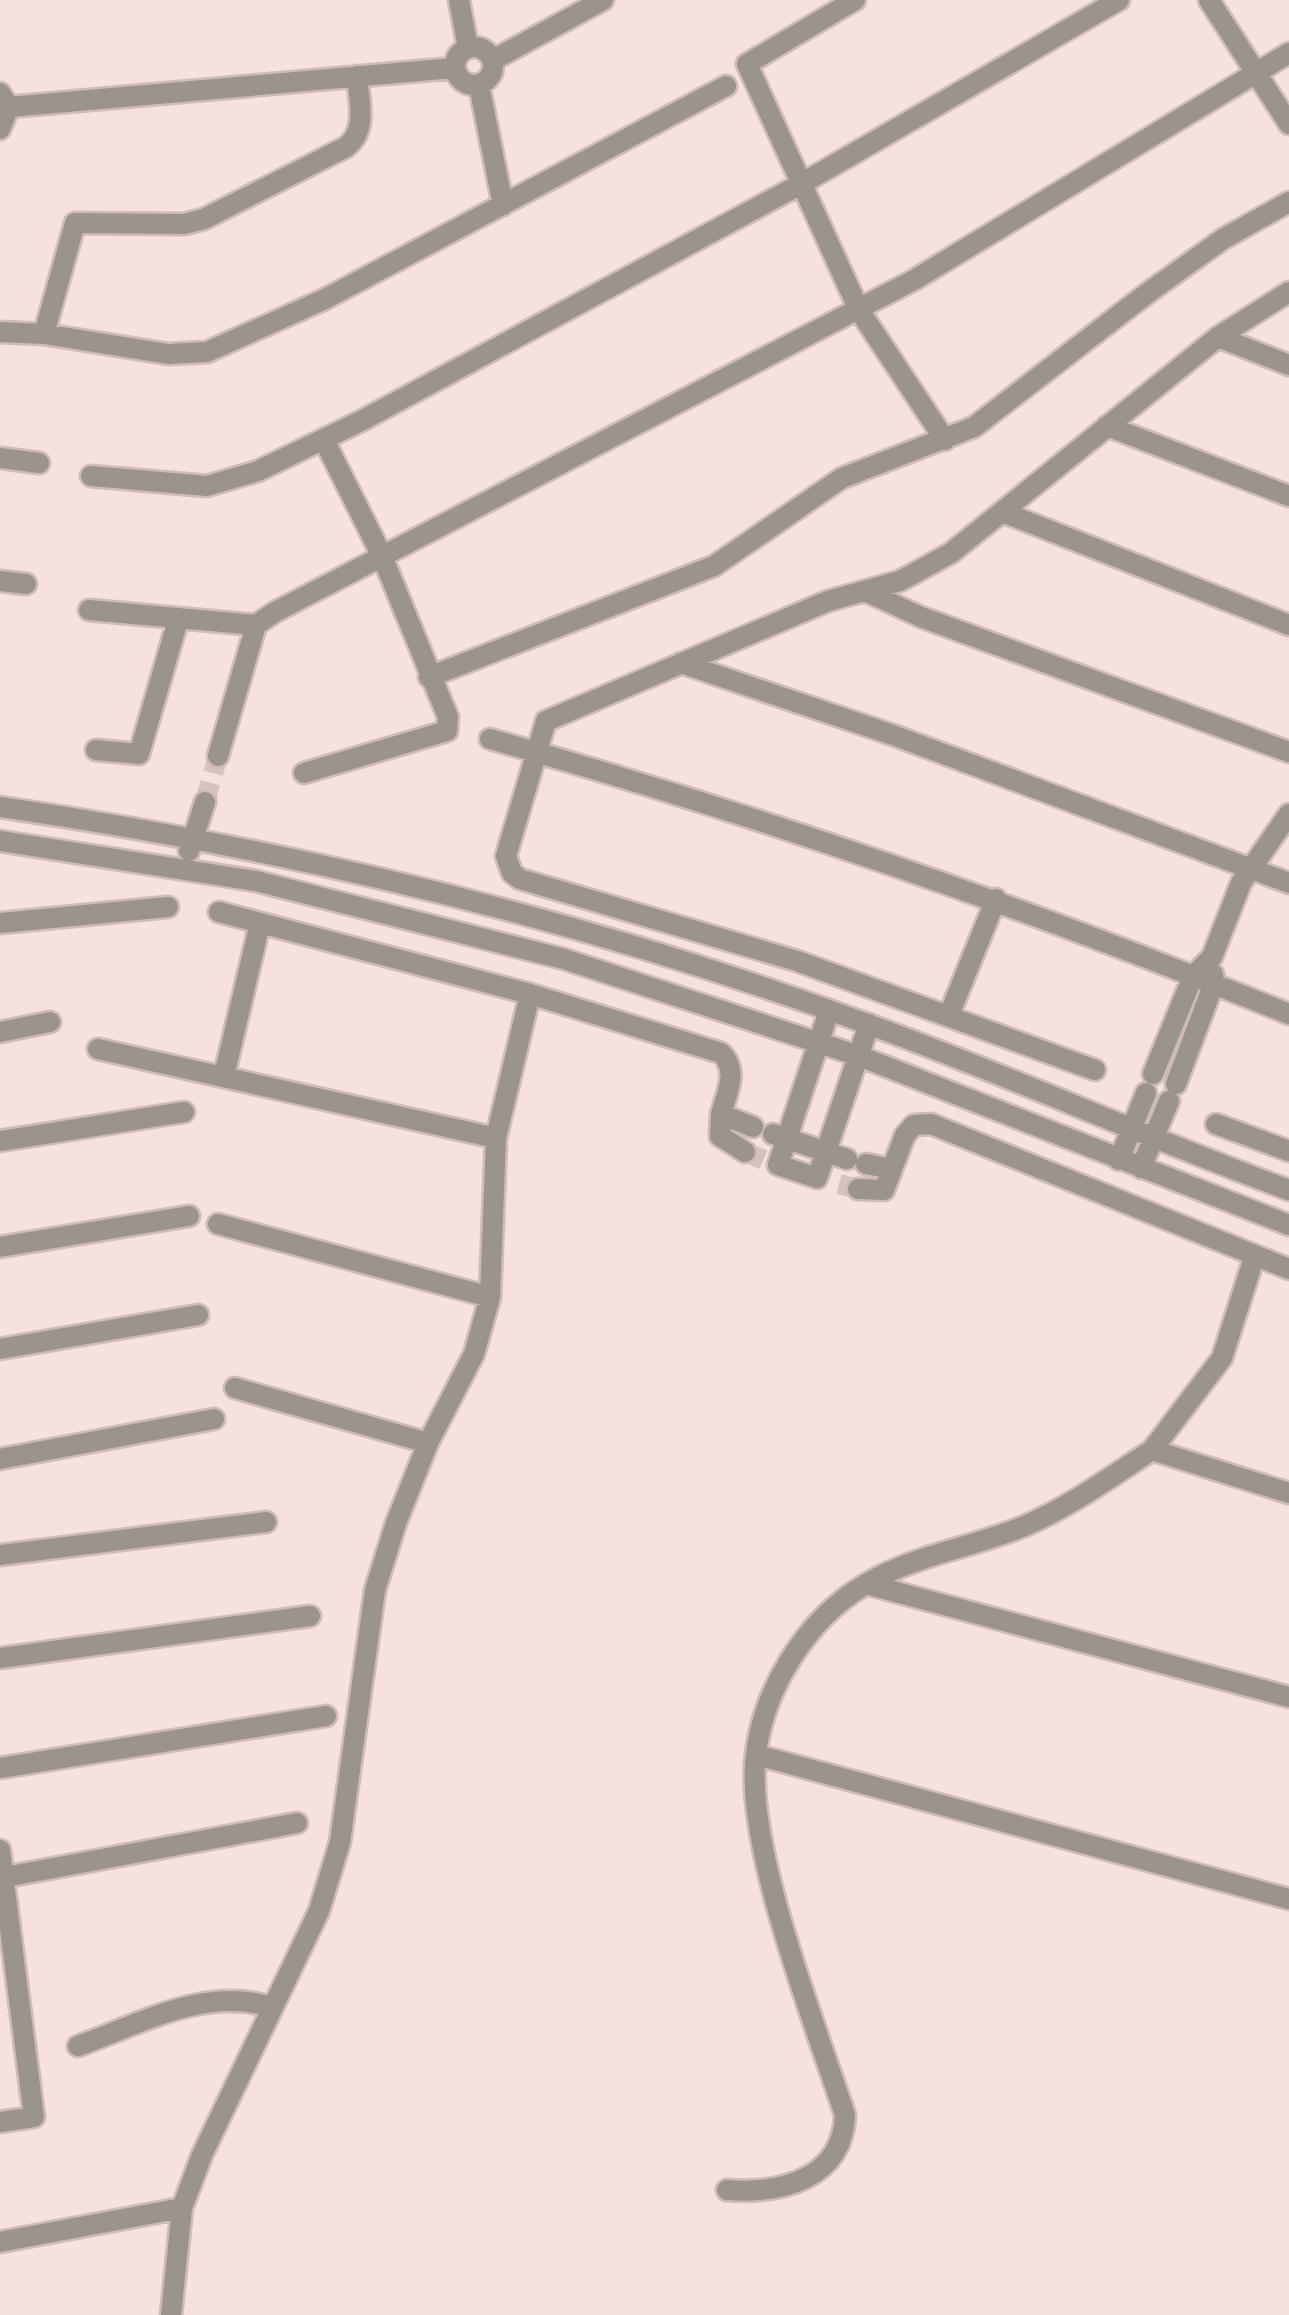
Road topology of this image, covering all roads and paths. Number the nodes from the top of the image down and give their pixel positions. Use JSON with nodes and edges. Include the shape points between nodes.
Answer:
{"nodes":[{"id":1,"x":459,"y":0,"type":"edge"},
{"id":2,"x":604,"y":0,"type":"edge"},
{"id":3,"x":855,"y":0,"type":"edge"},
{"id":4,"x":1119,"y":0,"type":"edge"},
{"id":5,"x":1210,"y":0,"type":"edge"},
{"id":6,"x":468,"y":48,"type":"junction"},
{"id":7,"x":1289,"y":53,"type":"edge"},
{"id":8,"x":492,"y":60,"type":"junction"},
{"id":9,"x":454,"y":68,"type":"junction"},
{"id":10,"x":1255,"y":73,"type":"junction"},
{"id":11,"x":357,"y":76,"type":"junction"},
{"id":12,"x":478,"y":85,"type":"junction"},
{"id":13,"x":726,"y":86,"type":"dead end"},
{"id":14,"x":4,"y":100,"type":"edge"},
{"id":15,"x":1289,"y":124,"type":"edge"},
{"id":16,"x":0,"y":129,"type":"edge"},
{"id":17,"x":801,"y":184,"type":"junction"},
{"id":18,"x":1289,"y":202,"type":"edge"},
{"id":19,"x":503,"y":204,"type":"junction"},
{"id":20,"x":1289,"y":292,"type":"edge"},
{"id":21,"x":859,"y":310,"type":"junction"},
{"id":22,"x":0,"y":332,"type":"edge"},
{"id":23,"x":44,"y":334,"type":"junction"},
{"id":24,"x":1218,"y":336,"type":"junction"},
{"id":25,"x":1289,"y":365,"type":"edge"},
{"id":26,"x":1107,"y":426,"type":"junction"},
{"id":27,"x":324,"y":440,"type":"junction"},
{"id":28,"x":945,"y":440,"type":"junction"},
{"id":29,"x":0,"y":458,"type":"edge"},
{"id":30,"x":39,"y":462,"type":"dead end"},
{"id":31,"x":91,"y":476,"type":"dead end"},
{"id":32,"x":1289,"y":496,"type":"edge"},
{"id":33,"x":1005,"y":513,"type":"junction"},
{"id":34,"x":382,"y":556,"type":"junction"},
{"id":35,"x":0,"y":581,"type":"edge"},
{"id":36,"x":26,"y":584,"type":"dead end"},
{"id":37,"x":865,"y":591,"type":"junction"},
{"id":38,"x":88,"y":610,"type":"dead end"},
{"id":39,"x":178,"y":620,"type":"junction"},
{"id":40,"x":256,"y":625,"type":"junction"},
{"id":41,"x":1289,"y":625,"type":"edge"},
{"id":42,"x":681,"y":663,"type":"junction"},
{"id":43,"x":429,"y":677,"type":"junction"},
{"id":44,"x":490,"y":739,"type":"dead end"},
{"id":45,"x":96,"y":750,"type":"dead end"},
{"id":46,"x":534,"y":752,"type":"junction"},
{"id":47,"x":1289,"y":752,"type":"edge"},
{"id":48,"x":218,"y":756,"type":"tunnel mouth"},
{"id":49,"x":304,"y":772,"type":"dead end"},
{"id":50,"x":205,"y":802,"type":"tunnel mouth"},
{"id":51,"x":0,"y":807,"type":"edge"},
{"id":52,"x":1289,"y":814,"type":"edge"},
{"id":53,"x":0,"y":841,"type":"edge"},
{"id":54,"x":192,"y":842,"type":"junction"},
{"id":55,"x":182,"y":867,"type":"junction"},
{"id":56,"x":1250,"y":868,"type":"junction"},
{"id":57,"x":1289,"y":883,"type":"edge"},
{"id":58,"x":996,"y":899,"type":"junction"},
{"id":59,"x":168,"y":908,"type":"dead end"},
{"id":60,"x":220,"y":912,"type":"dead end"},
{"id":61,"x":0,"y":923,"type":"edge"},
{"id":62,"x":260,"y":924,"type":"junction"},
{"id":63,"x":1212,"y":957,"type":"junction"},
{"id":64,"x":1193,"y":976,"type":"junction"},
{"id":65,"x":1214,"y":983,"type":"junction"},
{"id":66,"x":530,"y":994,"type":"junction"},
{"id":67,"x":829,"y":1011,"type":"junction"},
{"id":68,"x":1289,"y":1014,"type":"edge"},
{"id":69,"x":950,"y":1015,"type":"junction"},
{"id":70,"x":50,"y":1022,"type":"dead end"},
{"id":71,"x":870,"y":1024,"type":"junction"},
{"id":72,"x":0,"y":1032,"type":"edge"},
{"id":73,"x":818,"y":1043,"type":"junction"},
{"id":74,"x":98,"y":1048,"type":"dead end"},
{"id":75,"x":859,"y":1056,"type":"junction"},
{"id":76,"x":1095,"y":1070,"type":"dead end"},
{"id":77,"x":224,"y":1076,"type":"junction"},
{"id":78,"x":1153,"y":1076,"type":"junction"},
{"id":79,"x":1176,"y":1085,"type":"junction"},
{"id":80,"x":184,"y":1112,"type":"dead end"},
{"id":81,"x":722,"y":1114,"type":"junction"},
{"id":82,"x":1216,"y":1124,"type":"dead end"},
{"id":83,"x":1132,"y":1127,"type":"junction"},
{"id":84,"x":771,"y":1133,"type":"junction"},
{"id":85,"x":1156,"y":1136,"type":"junction"},
{"id":86,"x":496,"y":1138,"type":"junction"},
{"id":87,"x":0,"y":1141,"type":"edge"},
{"id":88,"x":1289,"y":1151,"type":"edge"},
{"id":89,"x":826,"y":1152,"type":"junction"},
{"id":90,"x":762,"y":1159,"type":"junction"},
{"id":91,"x":1120,"y":1160,"type":"junction"},
{"id":92,"x":1141,"y":1168,"type":"junction"},
{"id":93,"x":892,"y":1169,"type":"junction"},
{"id":94,"x":817,"y":1178,"type":"junction"},
{"id":95,"x":1289,"y":1190,"type":"edge"},
{"id":96,"x":189,"y":1216,"type":"dead end"},
{"id":97,"x":218,"y":1224,"type":"dead end"},
{"id":98,"x":1289,"y":1226,"type":"edge"},
{"id":99,"x":1,"y":1243,"type":"edge"},
{"id":100,"x":1254,"y":1258,"type":"junction"},
{"id":101,"x":1289,"y":1269,"type":"edge"},
{"id":102,"x":490,"y":1296,"type":"junction"},
{"id":103,"x":198,"y":1315,"type":"dead end"},
{"id":104,"x":0,"y":1350,"type":"edge"},
{"id":105,"x":235,"y":1388,"type":"dead end"},
{"id":106,"x":214,"y":1419,"type":"dead end"},
{"id":107,"x":428,"y":1443,"type":"junction"},
{"id":108,"x":1152,"y":1450,"type":"junction"},
{"id":109,"x":0,"y":1459,"type":"edge"},
{"id":110,"x":1289,"y":1493,"type":"edge"},
{"id":111,"x":266,"y":1522,"type":"dead end"},
{"id":112,"x":0,"y":1555,"type":"edge"},
{"id":113,"x":866,"y":1584,"type":"junction"},
{"id":114,"x":310,"y":1616,"type":"dead end"},
{"id":115,"x":0,"y":1658,"type":"edge"},
{"id":116,"x":1289,"y":1697,"type":"edge"},
{"id":117,"x":326,"y":1716,"type":"dead end"},
{"id":118,"x":757,"y":1755,"type":"junction"},
{"id":119,"x":0,"y":1768,"type":"edge"},
{"id":120,"x":298,"y":1823,"type":"dead end"},
{"id":121,"x":0,"y":1850,"type":"edge"},
{"id":122,"x":2,"y":1878,"type":"edge"},
{"id":123,"x":1289,"y":1900,"type":"edge"},
{"id":124,"x":9,"y":2001,"type":"edge"},
{"id":125,"x":271,"y":2007,"type":"junction"},
{"id":126,"x":78,"y":2046,"type":"dead end"},
{"id":127,"x":0,"y":2122,"type":"edge"},
{"id":128,"x":727,"y":2190,"type":"dead end"},
{"id":129,"x":182,"y":2208,"type":"junction"},
{"id":130,"x":0,"y":2242,"type":"edge"},
{"id":131,"x":171,"y":2315,"type":"edge"}],
"edges":[{"from":1,"to":6,"type":"street"},
{"from":2,"to":8,"type":"street"},
{"from":3,"to":17,"type":"street","via":[[747,64]]},
{"from":4,"to":17,"type":"street"},
{"from":5,"to":10,"type":"street"},
{"from":6,"to":8,"type":"street","via":[[483,49]]},
{"from":6,"to":9,"type":"street"},
{"from":7,"to":10,"type":"street"},
{"from":8,"to":12,"type":"street","via":[[493,70]]},
{"from":9,"to":11,"type":"street"},
{"from":9,"to":12,"type":"street","via":[[463,82]]},
{"from":10,"to":15,"type":"street"},
{"from":10,"to":21,"type":"street"},
{"from":11,"to":14,"type":"street"},
{"from":11,"to":23,"type":"street","via":[[357,138],[299,172],[184,224],[75,223]]},
{"from":12,"to":19,"type":"street"},
{"from":13,"to":19,"type":"street"},
{"from":14,"to":16,"type":"street"},
{"from":17,"to":21,"type":"street"},
{"from":17,"to":27,"type":"street"},
{"from":18,"to":28,"type":"street","via":[[1223,239],[1020,396]]},
{"from":19,"to":23,"type":"street","via":[[325,299],[207,352],[168,354]]},
{"from":20,"to":24,"type":"street"},
{"from":21,"to":28,"type":"street"},
{"from":21,"to":34,"type":"street"},
{"from":22,"to":23,"type":"street"},
{"from":24,"to":25,"type":"street"},
{"from":24,"to":26,"type":"street"},
{"from":26,"to":32,"type":"street"},
{"from":26,"to":33,"type":"street"},
{"from":27,"to":31,"type":"street","via":[[207,486]]},
{"from":27,"to":34,"type":"street"},
{"from":28,"to":43,"type":"street","via":[[842,478],[714,566]]},
{"from":29,"to":30,"type":"street"},
{"from":33,"to":37,"type":"street","via":[[951,553]]},
{"from":33,"to":41,"type":"street"},
{"from":34,"to":40,"type":"street"},
{"from":34,"to":43,"type":"street"},
{"from":35,"to":36,"type":"street"},
{"from":37,"to":42,"type":"street"},
{"from":37,"to":47,"type":"street"},
{"from":38,"to":39,"type":"street"},
{"from":39,"to":40,"type":"street"},
{"from":39,"to":45,"type":"street","via":[[140,754]]},
{"from":40,"to":48,"type":"street"},
{"from":42,"to":46,"type":"street","via":[[546,721]]},
{"from":42,"to":56,"type":"street"},
{"from":43,"to":49,"type":"street","via":[[448,717],[446,731]]},
{"from":44,"to":46,"type":"street"},
{"from":46,"to":58,"type":"street","via":[[829,840]]},
{"from":46,"to":69,"type":"street","via":[[506,856],[520,879],[797,961]]},
{"from":50,"to":54,"type":"street"},
{"from":51,"to":54,"type":"street"},
{"from":52,"to":56,"type":"street"},
{"from":53,"to":55,"type":"street"},
{"from":54,"to":55,"type":"street"},
{"from":54,"to":67,"type":"street","via":[[330,868],[566,927]]},
{"from":55,"to":73,"type":"street","via":[[564,959]]},
{"from":56,"to":57,"type":"street"},
{"from":56,"to":63,"type":"street"},
{"from":58,"to":64,"type":"street"},
{"from":58,"to":69,"type":"street"},
{"from":59,"to":61,"type":"street"},
{"from":60,"to":62,"type":"street"},
{"from":62,"to":66,"type":"street"},
{"from":62,"to":77,"type":"street"},
{"from":63,"to":64,"type":"street"},
{"from":63,"to":65,"type":"street"},
{"from":64,"to":65,"type":"street"},
{"from":64,"to":78,"type":"street"},
{"from":65,"to":68,"type":"street"},
{"from":65,"to":79,"type":"street"},
{"from":66,"to":81,"type":"street","via":[[721,1053],[732,1074]]},
{"from":66,"to":86,"type":"street"},
{"from":67,"to":71,"type":"street"},
{"from":67,"to":73,"type":"street"},
{"from":69,"to":76,"type":"street"},
{"from":70,"to":72,"type":"street"},
{"from":71,"to":75,"type":"street"},
{"from":71,"to":83,"type":"street"},
{"from":73,"to":75,"type":"street"},
{"from":73,"to":84,"type":"street"},
{"from":74,"to":77,"type":"street"},
{"from":75,"to":89,"type":"street"},
{"from":75,"to":91,"type":"street"},
{"from":77,"to":86,"type":"street"},
{"from":78,"to":79,"type":"street"},
{"from":78,"to":83,"type":"street"},
{"from":79,"to":85,"type":"street"},
{"from":80,"to":87,"type":"street"},
{"from":81,"to":84,"type":"street"},
{"from":81,"to":90,"type":"street","via":[[720,1136]]},
{"from":82,"to":88,"type":"street"},
{"from":83,"to":85,"type":"street"},
{"from":83,"to":91,"type":"street"},
{"from":84,"to":89,"type":"street"},
{"from":84,"to":90,"type":"street"},
{"from":85,"to":92,"type":"street"},
{"from":85,"to":95,"type":"street"},
{"from":86,"to":102,"type":"street"},
{"from":89,"to":93,"type":"street"},
{"from":89,"to":94,"type":"street"},
{"from":90,"to":94,"type":"street"},
{"from":91,"to":92,"type":"street"},
{"from":92,"to":98,"type":"street"},
{"from":93,"to":94,"type":"street","via":[[884,1190]]},
{"from":93,"to":100,"type":"street","via":[[906,1134],[914,1125],[931,1124]]},
{"from":96,"to":99,"type":"street"},
{"from":97,"to":102,"type":"street"},
{"from":100,"to":101,"type":"street"},
{"from":100,"to":108,"type":"street","via":[[1222,1358]]},
{"from":102,"to":107,"type":"street","via":[[474,1354]]},
{"from":103,"to":104,"type":"street"},
{"from":105,"to":107,"type":"street"},
{"from":106,"to":109,"type":"street"},
{"from":107,"to":125,"type":"street","via":[[376,1590],[340,1842],[320,1911]]},
{"from":108,"to":110,"type":"street"},
{"from":108,"to":113,"type":"street","via":[[1022,1527],[922,1558]]},
{"from":111,"to":112,"type":"street"},
{"from":113,"to":116,"type":"street"},
{"from":113,"to":118,"type":"street","via":[[824,1615],[796,1653],[764,1715]]},
{"from":114,"to":115,"type":"street"},
{"from":117,"to":119,"type":"street"},
{"from":118,"to":123,"type":"street"},
{"from":118,"to":128,"type":"street","via":[[760,1830],[845,2115],[844,2138],[816,2173],[761,2192]]},
{"from":120,"to":122,"type":"street"},
{"from":121,"to":122,"type":"street"},
{"from":122,"to":124,"type":"street"},
{"from":124,"to":127,"type":"street","via":[[34,2118]]},
{"from":125,"to":126,"type":"street","via":[[244,1998],[208,2000]]},
{"from":125,"to":129,"type":"street"},
{"from":129,"to":130,"type":"street"},
{"from":129,"to":131,"type":"street"}]}
